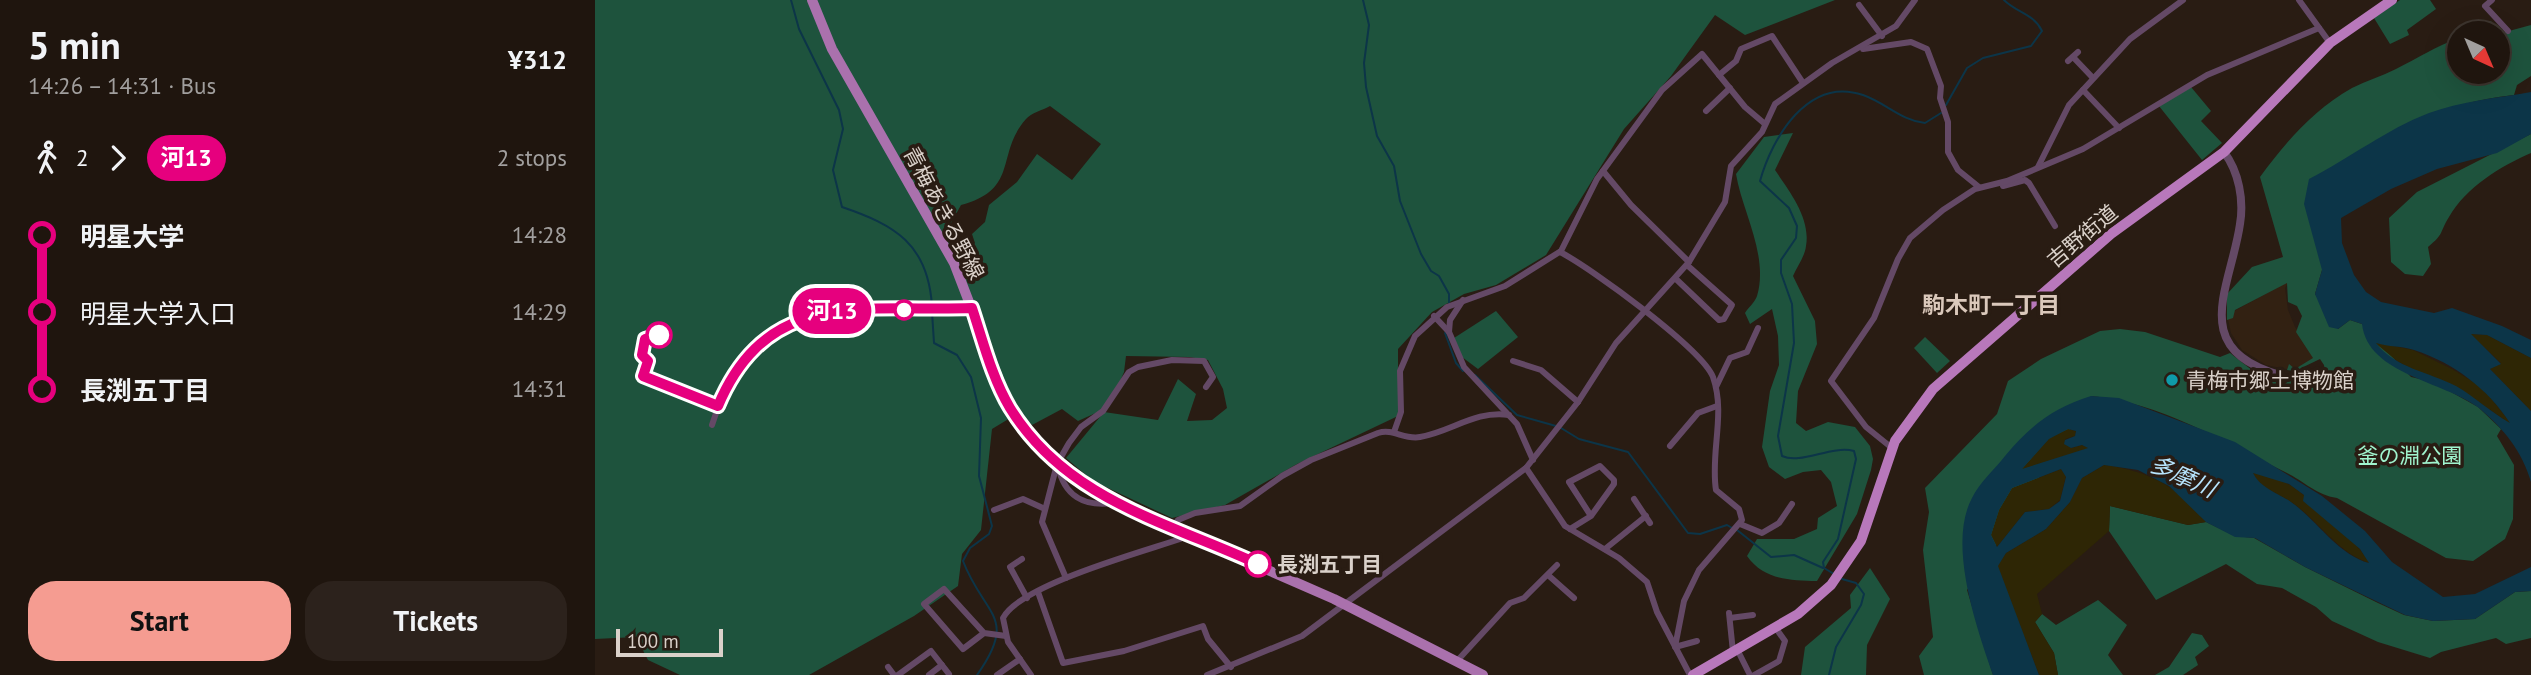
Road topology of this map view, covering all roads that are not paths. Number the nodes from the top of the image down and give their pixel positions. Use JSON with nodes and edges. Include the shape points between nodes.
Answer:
{"nodes":[{"id":1,"x":812,"y":0,"type":"edge"},
{"id":2,"x":1915,"y":0,"type":"edge"},
{"id":3,"x":2183,"y":0,"type":"edge"},
{"id":4,"x":2299,"y":0,"type":"edge"},
{"id":5,"x":2392,"y":0,"type":"edge"},
{"id":6,"x":2492,"y":0,"type":"edge"},
{"id":7,"x":1859,"y":5,"type":"dead end"},
{"id":8,"x":2499,"y":21,"type":"edge"},
{"id":9,"x":2319,"y":28,"type":"junction"},
{"id":10,"x":1882,"y":36,"type":"junction"},
{"id":11,"x":2330,"y":43,"type":"junction"},
{"id":12,"x":1857,"y":50,"type":"junction"},
{"id":13,"x":2073,"y":56,"type":"dead end"},
{"id":14,"x":1720,"y":75,"type":"junction"},
{"id":15,"x":2093,"y":78,"type":"junction"},
{"id":16,"x":1803,"y":83,"type":"junction"},
{"id":17,"x":1730,"y":88,"type":"junction"},
{"id":18,"x":2083,"y":90,"type":"junction"},
{"id":19,"x":1706,"y":111,"type":"dead end"},
{"id":20,"x":1765,"y":124,"type":"junction"},
{"id":21,"x":2119,"y":128,"type":"junction"},
{"id":22,"x":2224,"y":152,"type":"junction"},
{"id":23,"x":2038,"y":167,"type":"junction"},
{"id":24,"x":1603,"y":171,"type":"junction"},
{"id":25,"x":1989,"y":185,"type":"junction"},
{"id":26,"x":1979,"y":187,"type":"junction"},
{"id":27,"x":2055,"y":226,"type":"dead end"},
{"id":28,"x":1560,"y":252,"type":"junction"},
{"id":29,"x":1688,"y":264,"type":"junction"},
{"id":30,"x":1676,"y":279,"type":"junction"},
{"id":31,"x":1464,"y":299,"type":"junction"},
{"id":32,"x":972,"y":308,"type":"junction"},
{"id":33,"x":1644,"y":311,"type":"junction"},
{"id":34,"x":1434,"y":316,"type":"junction"},
{"id":35,"x":1758,"y":328,"type":"dead end"},
{"id":36,"x":1449,"y":332,"type":"junction"},
{"id":37,"x":1513,"y":360,"type":"dead end"},
{"id":38,"x":2280,"y":375,"type":"dead end"},
{"id":39,"x":1206,"y":387,"type":"dead end"},
{"id":40,"x":1715,"y":389,"type":"junction"},
{"id":41,"x":1578,"y":402,"type":"junction"},
{"id":42,"x":1717,"y":406,"type":"junction"},
{"id":43,"x":1509,"y":415,"type":"junction"},
{"id":44,"x":712,"y":425,"type":"dead end"},
{"id":45,"x":1394,"y":432,"type":"junction"},
{"id":46,"x":1670,"y":446,"type":"dead end"},
{"id":47,"x":1892,"y":448,"type":"junction"},
{"id":48,"x":1533,"y":460,"type":"junction"},
{"id":49,"x":1057,"y":464,"type":"junction"},
{"id":50,"x":1526,"y":468,"type":"junction"},
{"id":51,"x":1634,"y":499,"type":"dead end"},
{"id":52,"x":1792,"y":504,"type":"dead end"},
{"id":53,"x":1045,"y":509,"type":"junction"},
{"id":54,"x":994,"y":510,"type":"dead end"},
{"id":55,"x":1591,"y":516,"type":"junction"},
{"id":56,"x":1646,"y":516,"type":"junction"},
{"id":57,"x":1650,"y":523,"type":"dead end"},
{"id":58,"x":1174,"y":526,"type":"junction"},
{"id":59,"x":1738,"y":526,"type":"junction"},
{"id":60,"x":1570,"y":529,"type":"junction"},
{"id":61,"x":1186,"y":532,"type":"junction"},
{"id":62,"x":1605,"y":549,"type":"junction"},
{"id":63,"x":1022,"y":559,"type":"dead end"},
{"id":64,"x":1557,"y":565,"type":"dead end"},
{"id":65,"x":1548,"y":575,"type":"junction"},
{"id":66,"x":1066,"y":578,"type":"junction"},
{"id":67,"x":1038,"y":592,"type":"junction"},
{"id":68,"x":1027,"y":598,"type":"junction"},
{"id":69,"x":1574,"y":598,"type":"dead end"},
{"id":70,"x":1344,"y":605,"type":"junction"},
{"id":71,"x":1753,"y":615,"type":"dead end"},
{"id":72,"x":1775,"y":627,"type":"junction"},
{"id":73,"x":984,"y":634,"type":"junction"},
{"id":74,"x":1005,"y":636,"type":"junction"},
{"id":75,"x":1696,"y":641,"type":"dead end"},
{"id":76,"x":1675,"y":647,"type":"junction"},
{"id":77,"x":1735,"y":651,"type":"junction"},
{"id":78,"x":1020,"y":659,"type":"junction"},
{"id":79,"x":1457,"y":661,"type":"junction"},
{"id":80,"x":942,"y":665,"type":"junction"},
{"id":81,"x":888,"y":667,"type":"dead end"},
{"id":82,"x":1231,"y":667,"type":"junction"},
{"id":83,"x":949,"y":674,"type":"edge"},
{"id":84,"x":896,"y":675,"type":"edge"},
{"id":85,"x":929,"y":675,"type":"edge"},
{"id":86,"x":996,"y":675,"type":"edge"},
{"id":87,"x":1031,"y":675,"type":"edge"},
{"id":88,"x":1207,"y":675,"type":"edge"},
{"id":89,"x":1483,"y":675,"type":"edge"},
{"id":90,"x":1692,"y":675,"type":"edge"},
{"id":91,"x":1752,"y":675,"type":"edge"}],
"edges":[{"from":1,"to":32,"type":"main road","name":"青梅あきる野線","via":[[824,36],[939,235]]},
{"from":2,"to":10,"type":"street","via":[[1896,26]]},
{"from":3,"to":15,"type":"street","via":[[2130,40]]},
{"from":4,"to":9,"type":"street"},
{"from":5,"to":11,"type":"highway","name":"吉野街道"},
{"from":6,"to":8,"type":"street","via":[[2485,6]]},
{"from":7,"to":10,"type":"street"},
{"from":9,"to":11,"type":"street"},
{"from":9,"to":21,"type":"street","via":[[2207,75]]},
{"from":10,"to":12,"type":"street"},
{"from":11,"to":22,"type":"highway","name":"吉野街道"},
{"from":12,"to":16,"type":"street"},
{"from":12,"to":26,"type":"street","via":[[1911,42],[1921,45],[1935,63],[1951,159]]},
{"from":13,"to":15,"type":"street"},
{"from":14,"to":16,"type":"street","via":[[1736,61],[1741,49],[1772,36]]},
{"from":14,"to":17,"type":"street"},
{"from":14,"to":24,"type":"street","via":[[1702,54],[1662,90]]},
{"from":15,"to":18,"type":"street"},
{"from":16,"to":20,"type":"street","via":[[1775,104]]},
{"from":17,"to":19,"type":"street"},
{"from":17,"to":20,"type":"street"},
{"from":18,"to":21,"type":"street"},
{"from":18,"to":23,"type":"street","via":[[2069,105]]},
{"from":20,"to":29,"type":"street","via":[[1731,166],[1725,202]]},
{"from":21,"to":23,"type":"street"},
{"from":22,"to":38,"type":"street","via":[[2237,177],[2241,216],[2222,293],[2223,326],[2236,352]]},
{"from":22,"to":47,"type":"highway","name":"吉野街道","via":[[2111,234],[1944,379],[1914,411]]},
{"from":23,"to":25,"type":"street"},
{"from":24,"to":28,"type":"street"},
{"from":24,"to":29,"type":"street"},
{"from":25,"to":26,"type":"street"},
{"from":25,"to":27,"type":"street","via":[[2025,180]]},
{"from":26,"to":47,"type":"street","via":[[1910,238],[1874,318],[1831,381],[1866,427]]},
{"from":28,"to":31,"type":"street","via":[[1504,286]]},
{"from":28,"to":33,"type":"street"},
{"from":29,"to":30,"type":"street"},
{"from":29,"to":30,"type":"street","via":[[1731,305],[1724,319],[1719,320]]},
{"from":30,"to":33,"type":"street"},
{"from":31,"to":34,"type":"street"},
{"from":31,"to":36,"type":"street","via":[[1450,320]]},
{"from":32,"to":44,"type":"street","via":[[832,311],[800,318],[757,345],[741,363]]},
{"from":32,"to":49,"type":"main road","name":"青梅あきる野線","via":[[1009,406]]},
{"from":33,"to":40,"type":"street","via":[[1707,368]]},
{"from":33,"to":41,"type":"street","via":[[1616,343]]},
{"from":34,"to":36,"type":"street"},
{"from":34,"to":45,"type":"street","via":[[1415,336],[1405,356],[1399,377],[1401,412]]},
{"from":35,"to":40,"type":"street","via":[[1747,352],[1730,358]]},
{"from":36,"to":43,"type":"street","via":[[1465,368]]},
{"from":37,"to":41,"type":"street","via":[[1541,370]]},
{"from":39,"to":49,"type":"street","via":[[1213,377],[1204,361],[1172,360],[1138,367],[1129,372],[1103,411],[1081,427]]},
{"from":40,"to":42,"type":"street"},
{"from":41,"to":48,"type":"street"},
{"from":42,"to":46,"type":"street","via":[[1698,413]]},
{"from":42,"to":59,"type":"street","via":[[1716,490],[1739,509],[1742,520]]},
{"from":43,"to":45,"type":"street","via":[[1470,418],[1417,438]]},
{"from":43,"to":48,"type":"street"},
{"from":45,"to":58,"type":"street","via":[[1378,433],[1324,453],[1240,506],[1185,516]]},
{"from":47,"to":72,"type":"highway","name":"吉野街道","via":[[1861,541],[1848,564],[1807,608]]},
{"from":48,"to":50,"type":"street"},
{"from":49,"to":53,"type":"street"},
{"from":49,"to":58,"type":"main road","name":"青梅あきる野線","via":[[1115,503]]},
{"from":50,"to":60,"type":"street"},
{"from":50,"to":70,"type":"street"},
{"from":51,"to":56,"type":"street"},
{"from":52,"to":59,"type":"street","via":[[1779,523],[1762,533]]},
{"from":53,"to":54,"type":"street","via":[[1023,499]]},
{"from":53,"to":66,"type":"street","via":[[1043,529]]},
{"from":55,"to":55,"type":"street","via":[[1614,484],[1600,466],[1569,482]]},
{"from":55,"to":60,"type":"street"},
{"from":56,"to":57,"type":"street"},
{"from":56,"to":62,"type":"street"},
{"from":58,"to":61,"type":"main road","name":"青梅あきる野線"},
{"from":59,"to":76,"type":"street","via":[[1709,555],[1691,585],[1683,601]]},
{"from":60,"to":62,"type":"street"},
{"from":61,"to":66,"type":"street","via":[[1180,539]]},
{"from":61,"to":70,"type":"main road","name":"青梅あきる野線"},
{"from":62,"to":76,"type":"street","via":[[1647,582]]},
{"from":63,"to":68,"type":"street","via":[[1010,567]]},
{"from":64,"to":65,"type":"street"},
{"from":65,"to":69,"type":"street"},
{"from":65,"to":79,"type":"street","via":[[1524,598],[1510,603]]},
{"from":66,"to":67,"type":"street"},
{"from":67,"to":68,"type":"street"},
{"from":67,"to":82,"type":"street","via":[[1063,663],[1124,651],[1203,626]]},
{"from":68,"to":74,"type":"street","via":[[1005,614]]},
{"from":70,"to":79,"type":"main road","name":"青梅あきる野線"},
{"from":70,"to":82,"type":"street","via":[[1302,636]]},
{"from":71,"to":77,"type":"street","via":[[1729,616]]},
{"from":72,"to":77,"type":"highway","name":"吉野街道"},
{"from":72,"to":91,"type":"street","via":[[1785,641],[1779,661]]},
{"from":73,"to":73,"type":"street","via":[[944,589],[925,604],[963,649]]},
{"from":73,"to":74,"type":"street"},
{"from":74,"to":78,"type":"street"},
{"from":75,"to":76,"type":"street"},
{"from":76,"to":90,"type":"street"},
{"from":77,"to":90,"type":"highway","name":"吉野街道"},
{"from":77,"to":91,"type":"street"},
{"from":78,"to":86,"type":"street"},
{"from":78,"to":87,"type":"street"},
{"from":79,"to":89,"type":"main road","name":"青梅あきる野線"},
{"from":80,"to":83,"type":"street"},
{"from":80,"to":84,"type":"street","via":[[931,651]]},
{"from":80,"to":85,"type":"street"},
{"from":81,"to":84,"type":"street"},
{"from":82,"to":88,"type":"street"}]}
